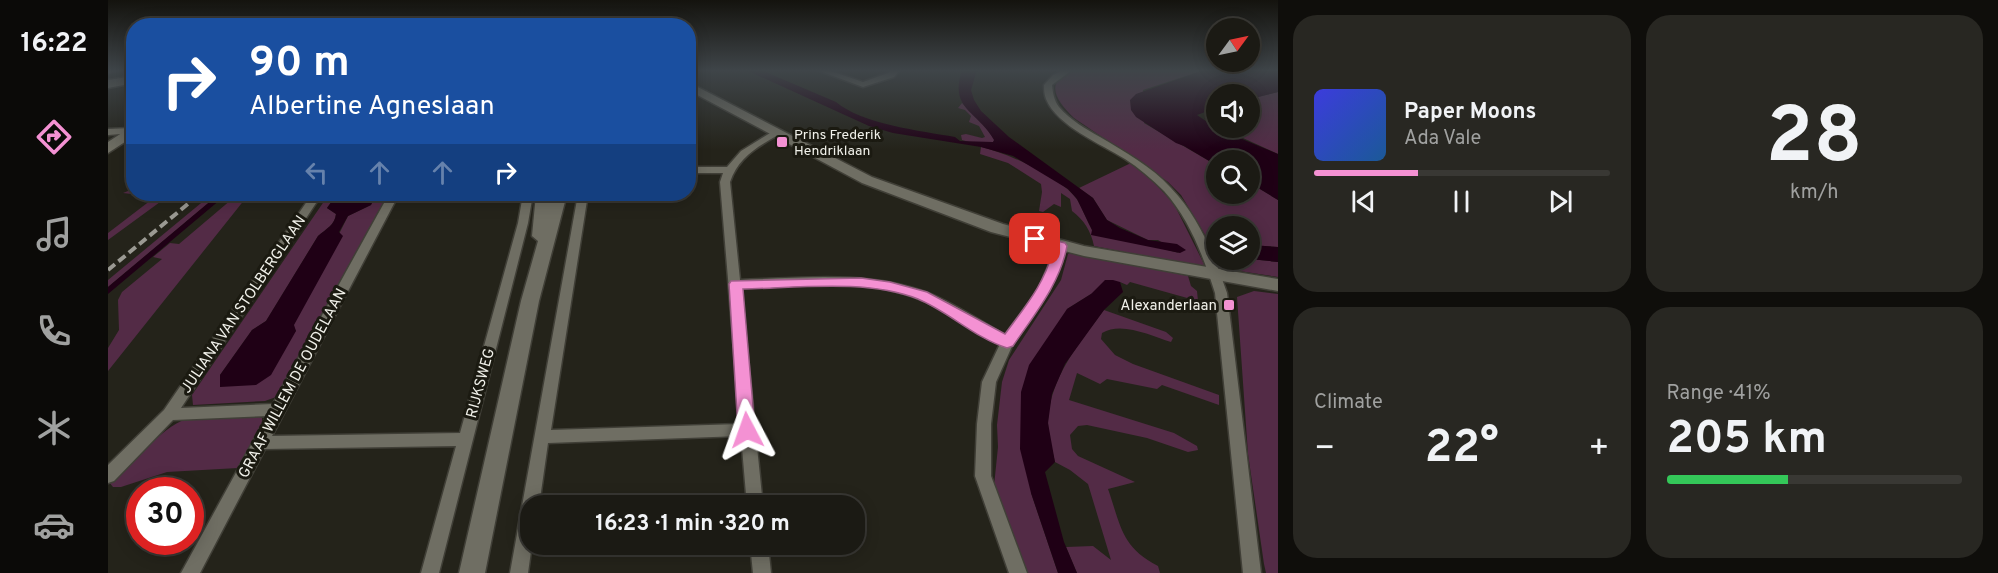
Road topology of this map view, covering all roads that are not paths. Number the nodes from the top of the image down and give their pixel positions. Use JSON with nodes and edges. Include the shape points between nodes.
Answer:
{"nodes":[{"id":1,"x":709,"y":97,"type":"edge"},
{"id":2,"x":1049,"y":97,"type":"edge"},
{"id":3,"x":126,"y":130,"type":"edge"},
{"id":4,"x":108,"y":132,"type":"edge"},
{"id":5,"x":775,"y":133,"type":"junction"},
{"id":6,"x":126,"y":135,"type":"edge"},
{"id":7,"x":108,"y":149,"type":"edge"},
{"id":8,"x":696,"y":170,"type":"edge"},
{"id":9,"x":728,"y":170,"type":"junction"},
{"id":10,"x":312,"y":201,"type":"edge"},
{"id":11,"x":390,"y":201,"type":"edge"},
{"id":12,"x":527,"y":201,"type":"edge"},
{"id":13,"x":543,"y":201,"type":"edge"},
{"id":14,"x":557,"y":201,"type":"edge"},
{"id":15,"x":582,"y":201,"type":"edge"},
{"id":16,"x":1060,"y":246,"type":"junction"},
{"id":17,"x":538,"y":265,"type":"junction"},
{"id":18,"x":1215,"y":276,"type":"junction"},
{"id":19,"x":736,"y":284,"type":"junction"},
{"id":20,"x":1278,"y":285,"type":"edge"},
{"id":21,"x":1007,"y":342,"type":"junction"},
{"id":22,"x":277,"y":410,"type":"junction"},
{"id":23,"x":169,"y":414,"type":"junction"},
{"id":24,"x":747,"y":430,"type":"junction"},
{"id":25,"x":542,"y":437,"type":"junction"},
{"id":26,"x":464,"y":439,"type":"junction"},
{"id":27,"x":260,"y":443,"type":"junction"},
{"id":28,"x":108,"y":476,"type":"edge"},
{"id":29,"x":754,"y":495,"type":"edge"},
{"id":30,"x":760,"y":555,"type":"edge"},
{"id":31,"x":190,"y":573,"type":"edge"},
{"id":32,"x":430,"y":573,"type":"edge"},
{"id":33,"x":472,"y":573,"type":"edge"},
{"id":34,"x":519,"y":573,"type":"edge"},
{"id":35,"x":762,"y":573,"type":"edge"},
{"id":36,"x":1018,"y":573,"type":"edge"},
{"id":37,"x":1252,"y":573,"type":"edge"}],
"edges":[{"from":1,"to":5,"type":"street"},
{"from":2,"to":18,"type":"street","via":[[1078,126],[1137,163],[1170,192],[1200,239]]},
{"from":3,"to":4,"type":"street"},
{"from":5,"to":9,"type":"street","via":[[742,153]]},
{"from":5,"to":16,"type":"street","via":[[903,195]]},
{"from":6,"to":7,"type":"street"},
{"from":8,"to":9,"type":"street"},
{"from":9,"to":19,"type":"street","via":[[725,182]]},
{"from":10,"to":23,"type":"street","name":"JULIANA VAN STOLBERGLAAN"},
{"from":11,"to":22,"type":"street","name":"GRAAF WILLEM DE OUDELAAN"},
{"from":12,"to":26,"type":"street","name":"RIJKSWEG"},
{"from":13,"to":17,"type":"street","name":"RIJKSWEG"},
{"from":14,"to":17,"type":"street","name":"RIJKSWEG"},
{"from":15,"to":25,"type":"street"},
{"from":16,"to":18,"type":"street"},
{"from":16,"to":21,"type":"street","via":[[1043,291]]},
{"from":17,"to":33,"type":"street","name":"RIJKSWEG"},
{"from":18,"to":20,"type":"street"},
{"from":18,"to":37,"type":"street","via":[[1221,293]]},
{"from":19,"to":21,"type":"street","via":[[861,283],[890,287],[922,296]]},
{"from":19,"to":24,"type":"street"},
{"from":21,"to":36,"type":"street","via":[[989,382],[983,476]]},
{"from":22,"to":23,"type":"street","name":"JULIANA VAN STOLBERGLAAN"},
{"from":22,"to":27,"type":"street","name":"GRAAF WILLEM DE OUDELAAN"},
{"from":23,"to":28,"type":"street","name":"JULIANA VAN STOLBERGLAAN"},
{"from":24,"to":25,"type":"street"},
{"from":24,"to":29,"type":"street"},
{"from":25,"to":34,"type":"street"},
{"from":26,"to":27,"type":"street"},
{"from":26,"to":32,"type":"street","name":"RIJKSWEG"},
{"from":27,"to":31,"type":"street","name":"GRAAF WILLEM DE OUDELAAN"},
{"from":30,"to":35,"type":"street"}]}
